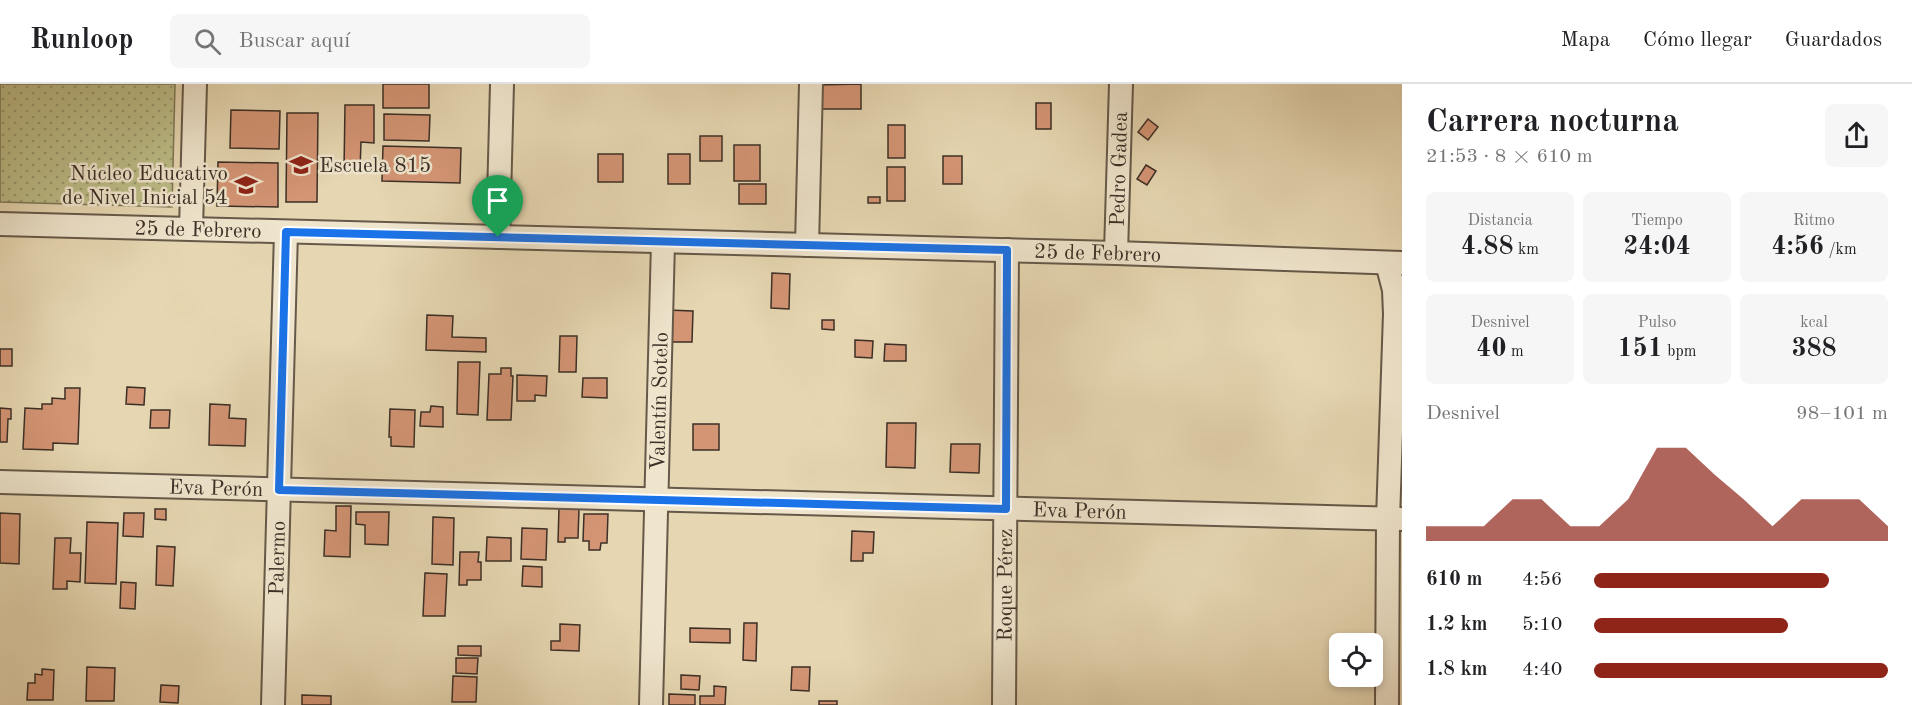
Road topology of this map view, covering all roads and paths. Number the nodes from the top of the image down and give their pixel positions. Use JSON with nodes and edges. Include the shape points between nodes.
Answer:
{"nodes":[{"id":1,"x":195,"y":84,"type":"edge"},
{"id":2,"x":502,"y":84,"type":"edge"},
{"id":3,"x":811,"y":84,"type":"edge"},
{"id":4,"x":1121,"y":84,"type":"edge"},
{"id":5,"x":0,"y":224,"type":"edge"},
{"id":6,"x":191,"y":229,"type":"junction"},
{"id":7,"x":286,"y":232,"type":"junction"},
{"id":8,"x":498,"y":237,"type":"junction"},
{"id":9,"x":663,"y":242,"type":"junction"},
{"id":10,"x":807,"y":245,"type":"junction"},
{"id":11,"x":1007,"y":250,"type":"junction"},
{"id":12,"x":1116,"y":253,"type":"junction"},
{"id":13,"x":1394,"y":263,"type":"edge"},
{"id":14,"x":0,"y":482,"type":"edge"},
{"id":15,"x":279,"y":490,"type":"junction"},
{"id":16,"x":656,"y":500,"type":"junction"},
{"id":17,"x":1006,"y":509,"type":"junction"},
{"id":18,"x":1395,"y":519,"type":"edge"},
{"id":19,"x":273,"y":705,"type":"edge"},
{"id":20,"x":651,"y":705,"type":"edge"},
{"id":21,"x":1004,"y":705,"type":"edge"},
{"id":22,"x":1387,"y":705,"type":"edge"}],
"edges":[{"from":1,"to":6,"type":"street"},
{"from":2,"to":8,"type":"street"},
{"from":3,"to":10,"type":"street"},
{"from":4,"to":12,"type":"street","name":"Pedro Gadea"},
{"from":5,"to":6,"type":"street","name":"25 de Febrero"},
{"from":6,"to":7,"type":"street","name":"25 de Febrero"},
{"from":7,"to":8,"type":"street","name":"25 de Febrero"},
{"from":7,"to":15,"type":"street","name":"Palermo"},
{"from":8,"to":9,"type":"street","name":"25 de Febrero"},
{"from":9,"to":10,"type":"street","name":"25 de Febrero"},
{"from":9,"to":16,"type":"street","name":"Valentín Sotelo"},
{"from":10,"to":11,"type":"street","name":"25 de Febrero"},
{"from":11,"to":12,"type":"street","name":"25 de Febrero"},
{"from":11,"to":17,"type":"street","name":"Roque Pérez"},
{"from":12,"to":13,"type":"street","name":"25 de Febrero"},
{"from":13,"to":18,"type":"street"},
{"from":14,"to":15,"type":"street","name":"Eva Perón"},
{"from":15,"to":16,"type":"street","name":"Eva Perón"},
{"from":15,"to":19,"type":"street","name":"Palermo"},
{"from":16,"to":17,"type":"street","name":"Eva Perón"},
{"from":16,"to":20,"type":"street","name":"Valentín Sotelo"},
{"from":17,"to":18,"type":"street","name":"Eva Perón"},
{"from":17,"to":21,"type":"street","name":"Roque Pérez"},
{"from":18,"to":22,"type":"street"}]}
